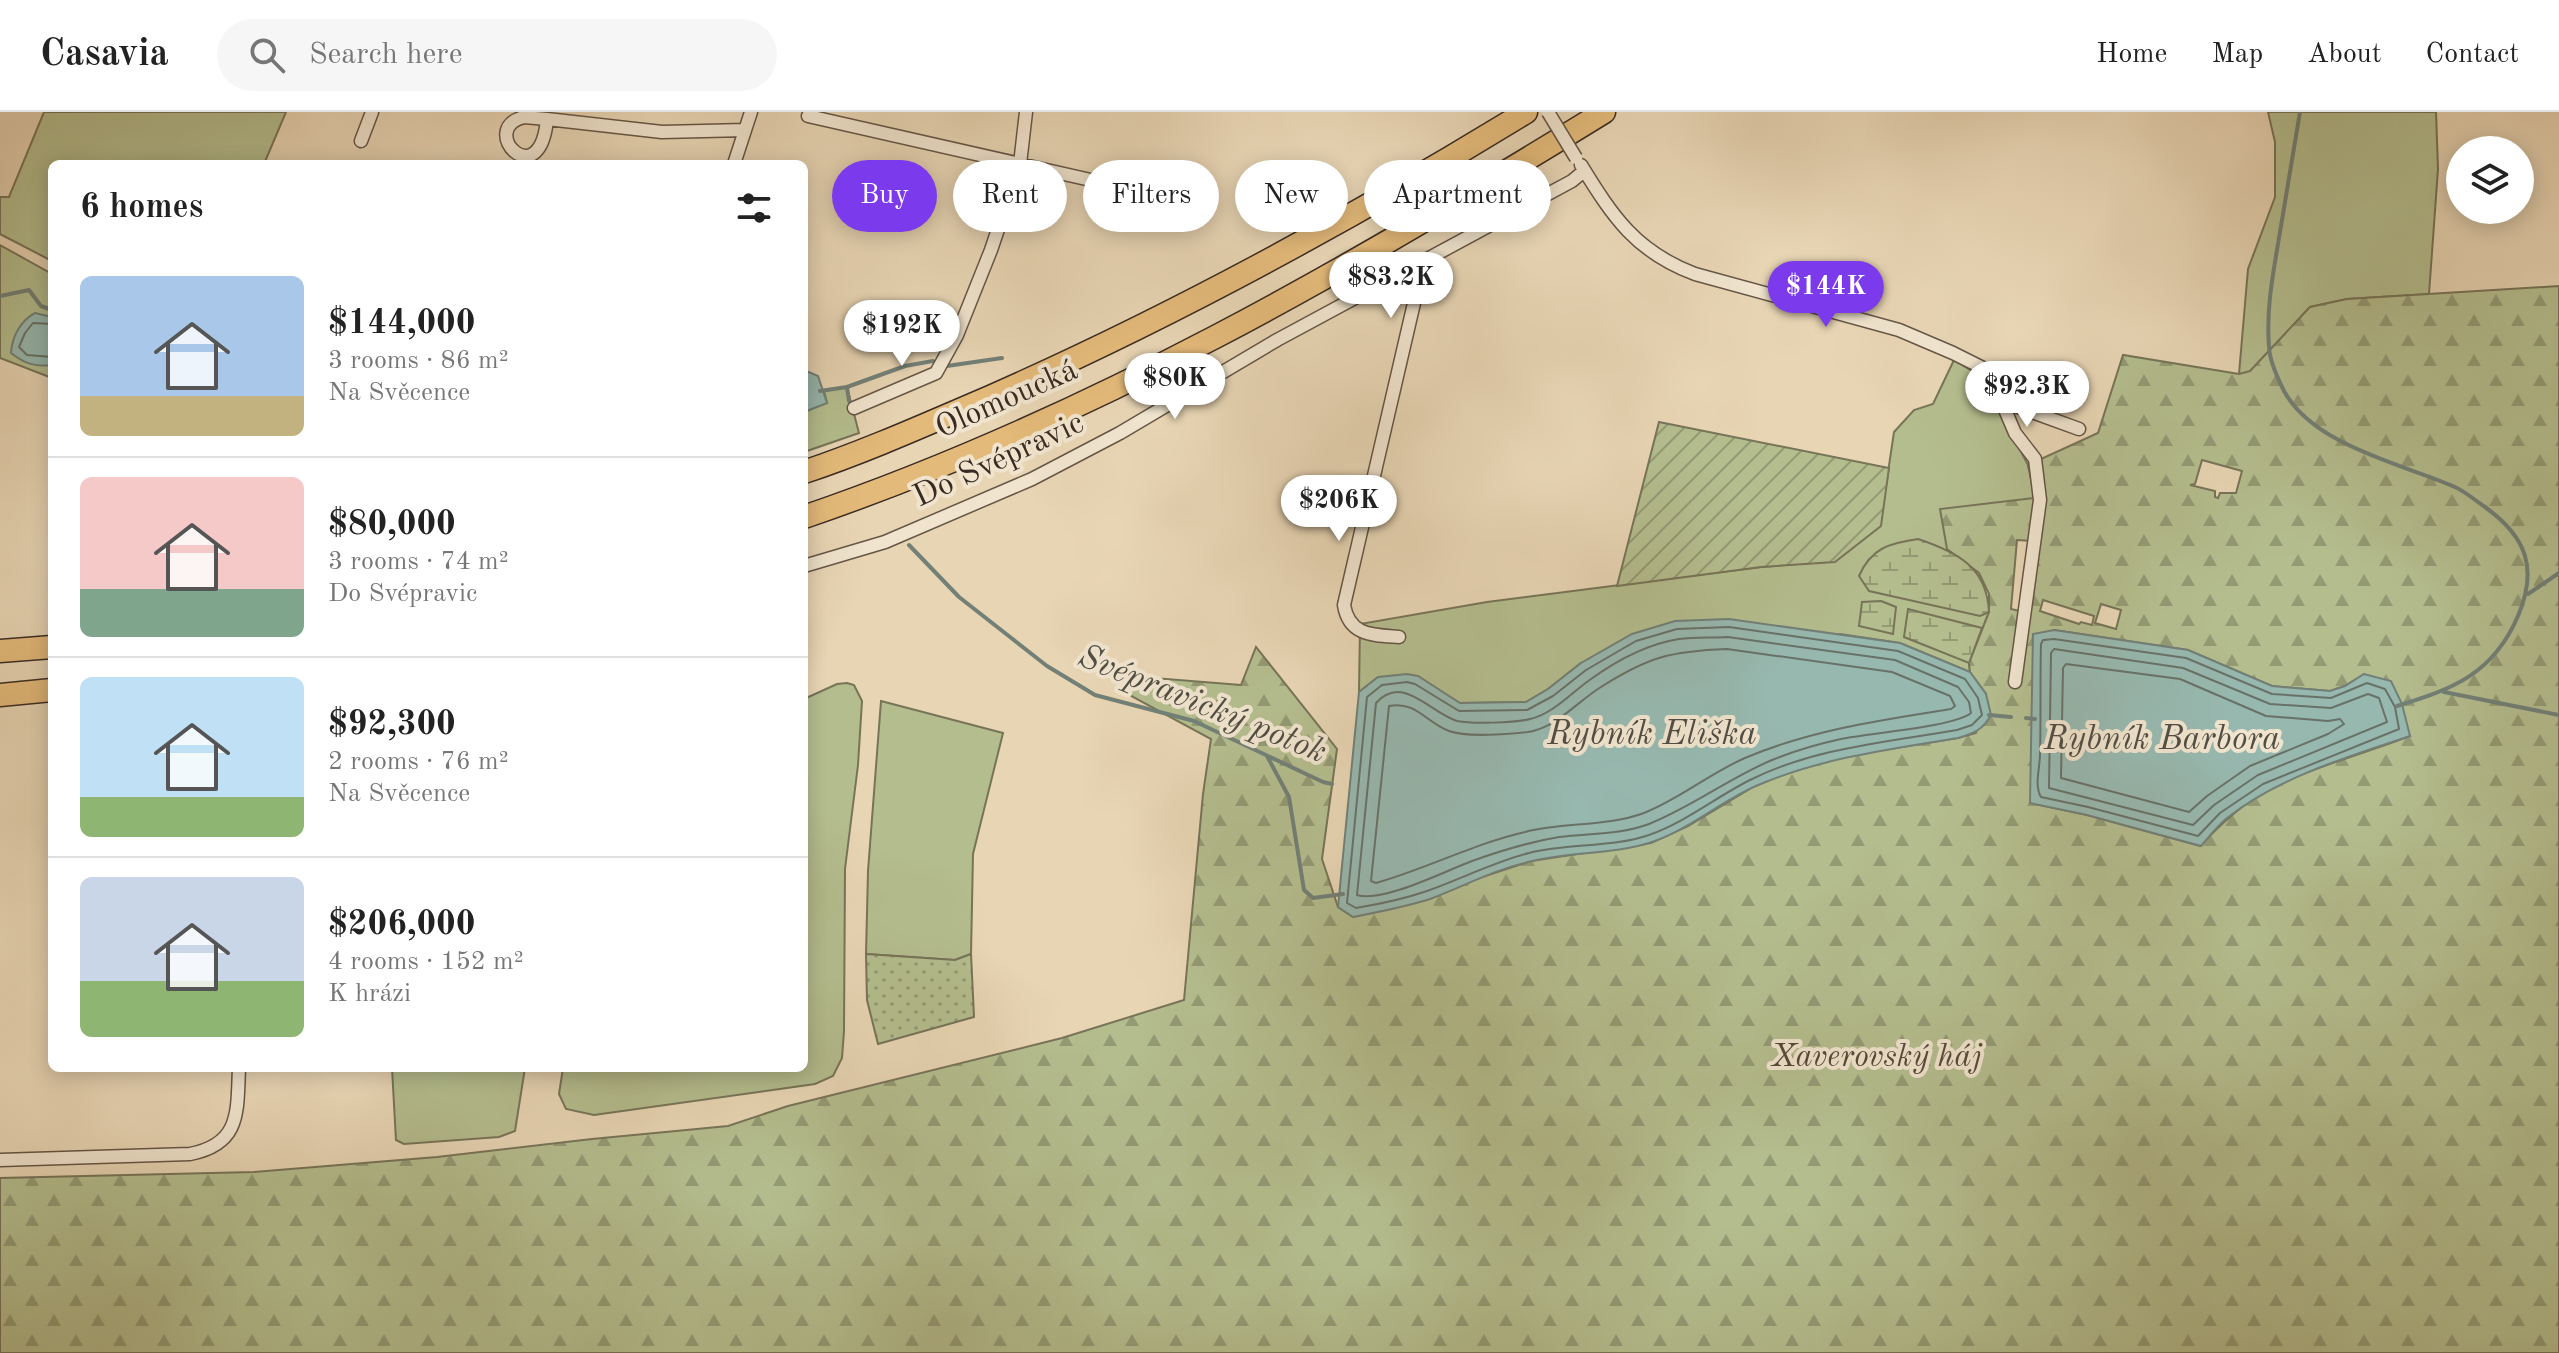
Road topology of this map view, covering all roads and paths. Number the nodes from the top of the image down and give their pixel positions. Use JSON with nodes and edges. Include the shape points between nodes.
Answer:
{"nodes":[{"id":1,"x":372,"y":112,"type":"edge"},
{"id":2,"x":751,"y":112,"type":"edge"},
{"id":3,"x":1026,"y":112,"type":"edge"},
{"id":4,"x":1526,"y":112,"type":"edge"},
{"id":5,"x":1548,"y":112,"type":"edge"},
{"id":6,"x":1604,"y":112,"type":"edge"},
{"id":7,"x":808,"y":116,"type":"dead end"},
{"id":8,"x":547,"y":119,"type":"dead end"},
{"id":9,"x":745,"y":130,"type":"junction"},
{"id":10,"x":361,"y":141,"type":"dead end"},
{"id":11,"x":735,"y":160,"type":"edge"},
{"id":12,"x":1002,"y":160,"type":"edge"},
{"id":13,"x":1020,"y":160,"type":"edge"},
{"id":14,"x":1584,"y":171,"type":"junction"},
{"id":15,"x":995,"y":232,"type":"edge"},
{"id":16,"x":1424,"y":260,"type":"junction"},
{"id":17,"x":1988,"y":370,"type":"junction"},
{"id":18,"x":2028,"y":383,"type":"dead end"},
{"id":19,"x":1997,"y":392,"type":"junction"},
{"id":20,"x":854,"y":408,"type":"dead end"},
{"id":21,"x":2079,"y":429,"type":"dead end"},
{"id":22,"x":808,"y":470,"type":"edge"},
{"id":23,"x":808,"y":515,"type":"edge"},
{"id":24,"x":808,"y":565,"type":"edge"},
{"id":25,"x":1399,"y":637,"type":"dead end"},
{"id":26,"x":48,"y":647,"type":"edge"},
{"id":27,"x":0,"y":651,"type":"edge"},
{"id":28,"x":2015,"y":682,"type":"dead end"},
{"id":29,"x":48,"y":690,"type":"edge"},
{"id":30,"x":0,"y":695,"type":"edge"},
{"id":31,"x":239,"y":1072,"type":"edge"},
{"id":32,"x":0,"y":1160,"type":"edge"}],
"edges":[{"from":1,"to":10,"type":"street"},
{"from":2,"to":9,"type":"street"},
{"from":3,"to":13,"type":"street"},
{"from":4,"to":22,"type":"highway","name":"Olomoucká","via":[[1165,316],[946,416]]},
{"from":5,"to":14,"type":"street","bridge":true},
{"from":6,"to":23,"type":"highway","name":"Olomoucká","via":[[1366,256],[1185,352],[1050,418]]},
{"from":7,"to":12,"type":"street"},
{"from":8,"to":9,"type":"street","via":[[662,132]]},
{"from":9,"to":11,"type":"street"},
{"from":14,"to":16,"type":"street","name":"Do Svépravic"},
{"from":14,"to":17,"type":"street","via":[[1625,230],[1676,266],[1899,330]]},
{"from":15,"to":20,"type":"street","via":[[960,329],[936,373]]},
{"from":16,"to":24,"type":"street","name":"Do Svépravic","via":[[1032,479],[885,542]]},
{"from":16,"to":25,"type":"street","via":[[1344,605],[1358,630]]},
{"from":17,"to":18,"type":"street","via":[[2020,386]]},
{"from":17,"to":19,"type":"street"},
{"from":19,"to":21,"type":"street","via":[[2010,404]]},
{"from":19,"to":28,"type":"street","via":[[2015,433],[2035,459],[2040,500]]},
{"from":26,"to":27,"type":"highway"},
{"from":29,"to":30,"type":"highway"},
{"from":31,"to":32,"type":"street","via":[[238,1106],[219,1146],[190,1154]]}]}
